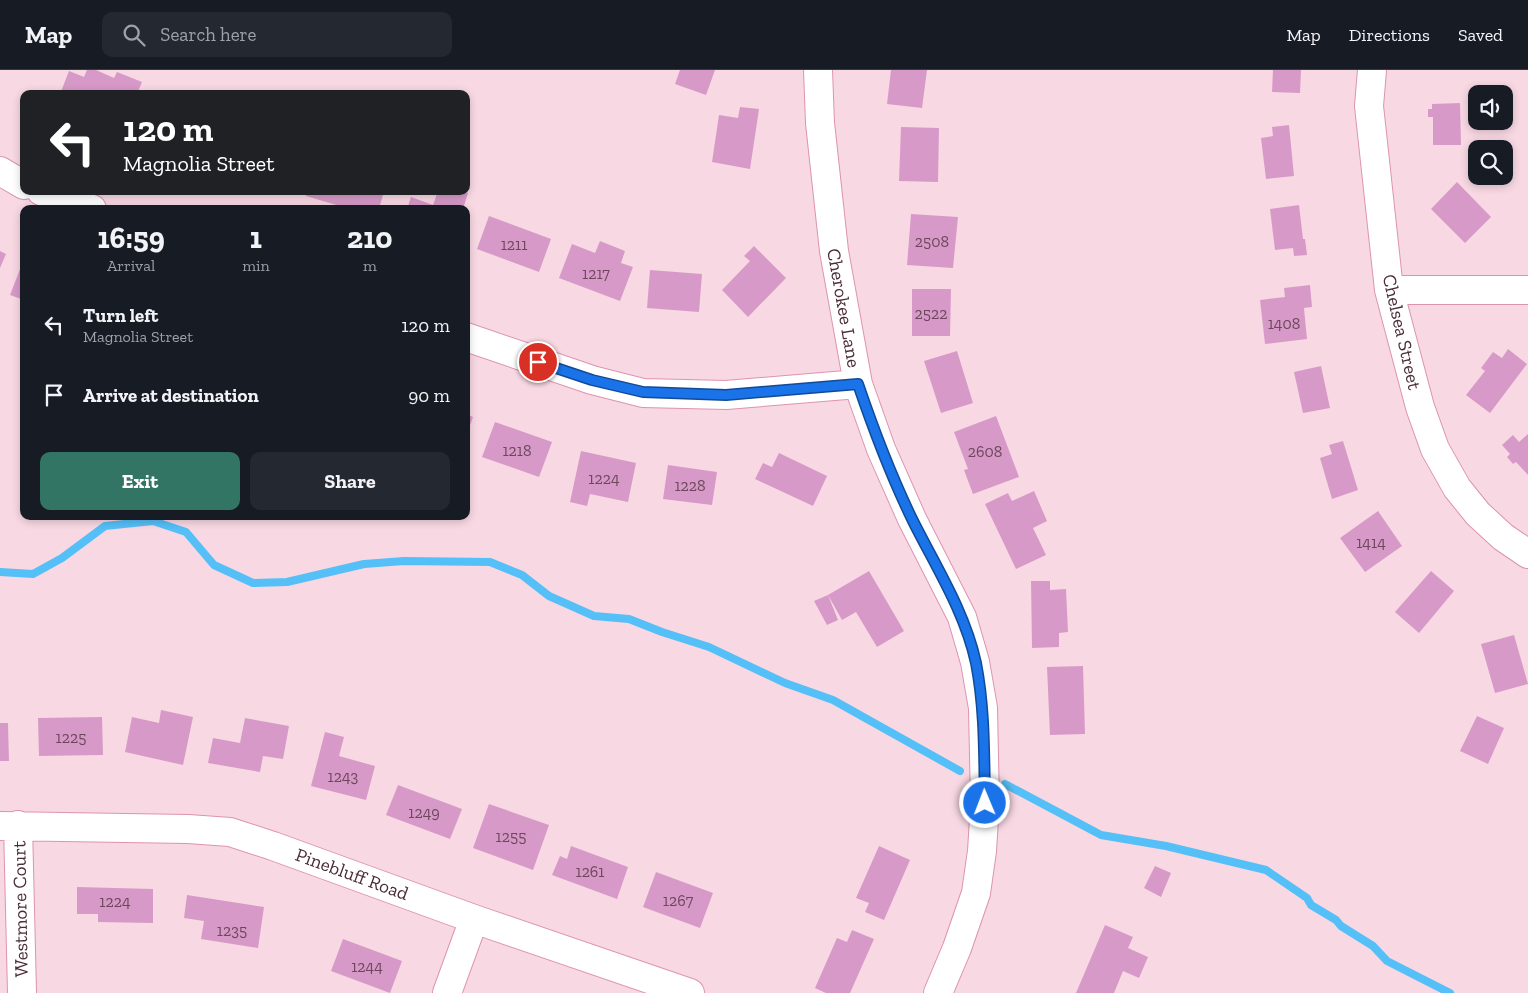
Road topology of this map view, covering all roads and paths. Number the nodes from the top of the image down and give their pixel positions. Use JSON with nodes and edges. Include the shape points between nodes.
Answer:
{"nodes":[{"id":1,"x":818,"y":70,"type":"edge"},
{"id":2,"x":1372,"y":70,"type":"edge"},
{"id":3,"x":0,"y":172,"type":"edge"},
{"id":4,"x":20,"y":183,"type":"edge"},
{"id":5,"x":52,"y":195,"type":"edge"},
{"id":6,"x":81,"y":205,"type":"edge"},
{"id":7,"x":1389,"y":290,"type":"junction"},
{"id":8,"x":1528,"y":290,"type":"edge"},
{"id":9,"x":470,"y":338,"type":"edge"},
{"id":10,"x":858,"y":384,"type":"junction"},
{"id":11,"x":1528,"y":554,"type":"edge"},
{"id":12,"x":9,"y":826,"type":"edge"},
{"id":13,"x":474,"y":919,"type":"junction"},
{"id":14,"x":22,"y":993,"type":"edge"},
{"id":15,"x":448,"y":993,"type":"edge"},
{"id":16,"x":690,"y":993,"type":"edge"},
{"id":17,"x":938,"y":993,"type":"edge"}],
"edges":[{"from":1,"to":10,"type":"street","name":"Cherokee Lane","via":[[820,123],[834,251]]},
{"from":2,"to":7,"type":"street","name":"Chelsea Street","via":[[1369,106]]},
{"from":3,"to":4,"type":"street"},
{"from":5,"to":6,"type":"street"},
{"from":7,"to":8,"type":"street"},
{"from":7,"to":11,"type":"street","name":"Chelsea Street","via":[[1420,407],[1435,449],[1457,488],[1478,514]]},
{"from":9,"to":10,"type":"street","via":[[592,380],[643,392],[726,395]]},
{"from":10,"to":17,"type":"street","name":"Cherokee Lane","via":[[880,449],[962,617],[976,662],[983,708],[985,803],[976,893]]},
{"from":12,"to":13,"type":"street","name":"Pinebluff Road","via":[[230,832]]},
{"from":12,"to":14,"type":"street","name":"Westmore Court"},
{"from":13,"to":15,"type":"street"},
{"from":13,"to":16,"type":"street","name":"Pinebluff Road"}]}
